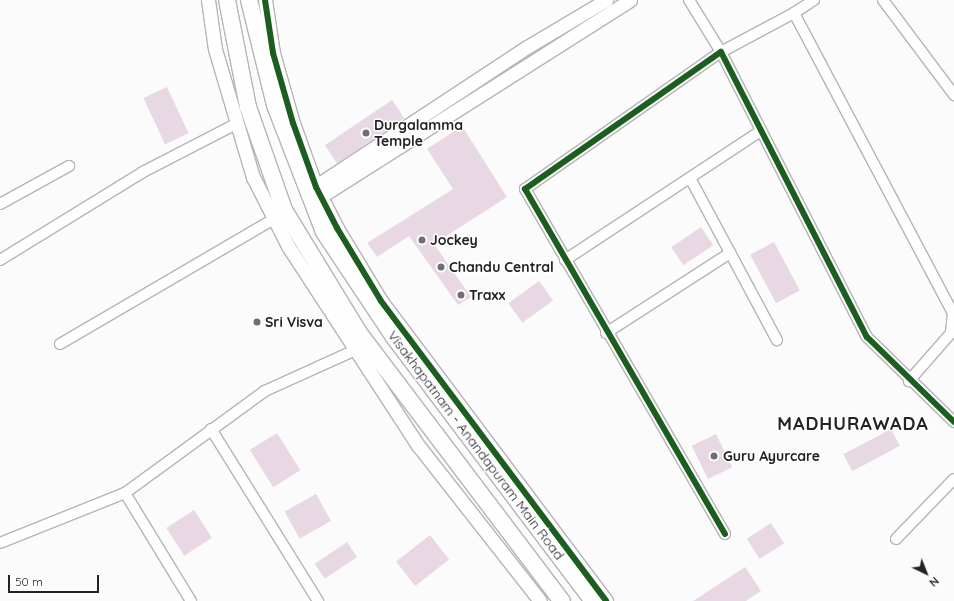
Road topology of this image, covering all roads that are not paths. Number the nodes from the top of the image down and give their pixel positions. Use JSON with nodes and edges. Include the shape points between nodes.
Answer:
{"nodes":[{"id":1,"x":208,"y":0,"type":"edge"},
{"id":2,"x":227,"y":0,"type":"edge"},
{"id":3,"x":249,"y":0,"type":"edge"},
{"id":4,"x":265,"y":0,"type":"edge"},
{"id":5,"x":606,"y":0,"type":"edge"},
{"id":6,"x":630,"y":0,"type":"edge"},
{"id":7,"x":689,"y":0,"type":"edge"},
{"id":8,"x":814,"y":0,"type":"edge"},
{"id":9,"x":883,"y":0,"type":"edge"},
{"id":10,"x":794,"y":13,"type":"junction"},
{"id":11,"x":721,"y":52,"type":"junction"},
{"id":12,"x":954,"y":95,"type":"edge"},
{"id":13,"x":236,"y":124,"type":"junction"},
{"id":14,"x":761,"y":131,"type":"junction"},
{"id":15,"x":69,"y":166,"type":"dead end"},
{"id":16,"x":690,"y":178,"type":"junction"},
{"id":17,"x":313,"y":194,"type":"junction"},
{"id":18,"x":0,"y":204,"type":"edge"},
{"id":19,"x":274,"y":219,"type":"junction"},
{"id":20,"x":730,"y":253,"type":"junction"},
{"id":21,"x":0,"y":260,"type":"edge"},
{"id":22,"x":565,"y":260,"type":"junction"},
{"id":23,"x":606,"y":333,"type":"junction"},
{"id":24,"x":777,"y":340,"type":"dead end"},
{"id":25,"x":60,"y":344,"type":"dead end"},
{"id":26,"x":354,"y":351,"type":"junction"},
{"id":27,"x":909,"y":381,"type":"junction"},
{"id":28,"x":954,"y":422,"type":"edge"},
{"id":29,"x":211,"y":429,"type":"junction"},
{"id":30,"x":954,"y":479,"type":"edge"},
{"id":31,"x":125,"y":493,"type":"junction"},
{"id":32,"x":725,"y":534,"type":"dead end"},
{"id":33,"x":896,"y":539,"type":"dead end"},
{"id":34,"x":0,"y":542,"type":"edge"},
{"id":35,"x":191,"y":601,"type":"edge"},
{"id":36,"x":318,"y":601,"type":"edge"},
{"id":37,"x":540,"y":601,"type":"edge"},
{"id":38,"x":562,"y":601,"type":"edge"},
{"id":39,"x":592,"y":601,"type":"edge"},
{"id":40,"x":606,"y":601,"type":"edge"}],
"edges":[{"from":1,"to":13,"type":"street","via":[[215,49]]},
{"from":2,"to":38,"type":"main road","name":"Visakhapatnam - Anandapuram Main Road","via":[[248,107],[284,210],[359,333]]},
{"from":3,"to":17,"type":"main road","name":"Visakhapatnam - Anandapuram Main Road","via":[[275,105]]},
{"from":4,"to":17,"type":"street","via":[[273,53]]},
{"from":5,"to":17,"type":"street","via":[[527,47]]},
{"from":6,"to":17,"type":"street"},
{"from":7,"to":11,"type":"street"},
{"from":8,"to":10,"type":"street"},
{"from":9,"to":12,"type":"street"},
{"from":10,"to":11,"type":"street"},
{"from":10,"to":27,"type":"street","via":[[953,313],[951,333]]},
{"from":11,"to":14,"type":"street"},
{"from":11,"to":22,"type":"street","via":[[525,189]]},
{"from":13,"to":19,"type":"street","via":[[253,177]]},
{"from":13,"to":21,"type":"street","via":[[142,172]]},
{"from":14,"to":16,"type":"street"},
{"from":14,"to":27,"type":"street","via":[[867,337]]},
{"from":15,"to":18,"type":"street"},
{"from":16,"to":20,"type":"street"},
{"from":16,"to":22,"type":"street"},
{"from":17,"to":39,"type":"main road","name":"Visakhapatnam - Anandapuram Main Road","via":[[324,232],[394,337]]},
{"from":17,"to":40,"type":"street","via":[[381,301]]},
{"from":19,"to":25,"type":"street"},
{"from":19,"to":26,"type":"street"},
{"from":20,"to":23,"type":"street"},
{"from":20,"to":24,"type":"street"},
{"from":22,"to":23,"type":"street"},
{"from":23,"to":32,"type":"street"},
{"from":26,"to":29,"type":"street","via":[[265,391]]},
{"from":26,"to":37,"type":"street","via":[[417,444]]},
{"from":27,"to":28,"type":"street"},
{"from":29,"to":31,"type":"street"},
{"from":29,"to":36,"type":"street"},
{"from":30,"to":33,"type":"street"},
{"from":31,"to":34,"type":"street"},
{"from":31,"to":35,"type":"street"}]}
